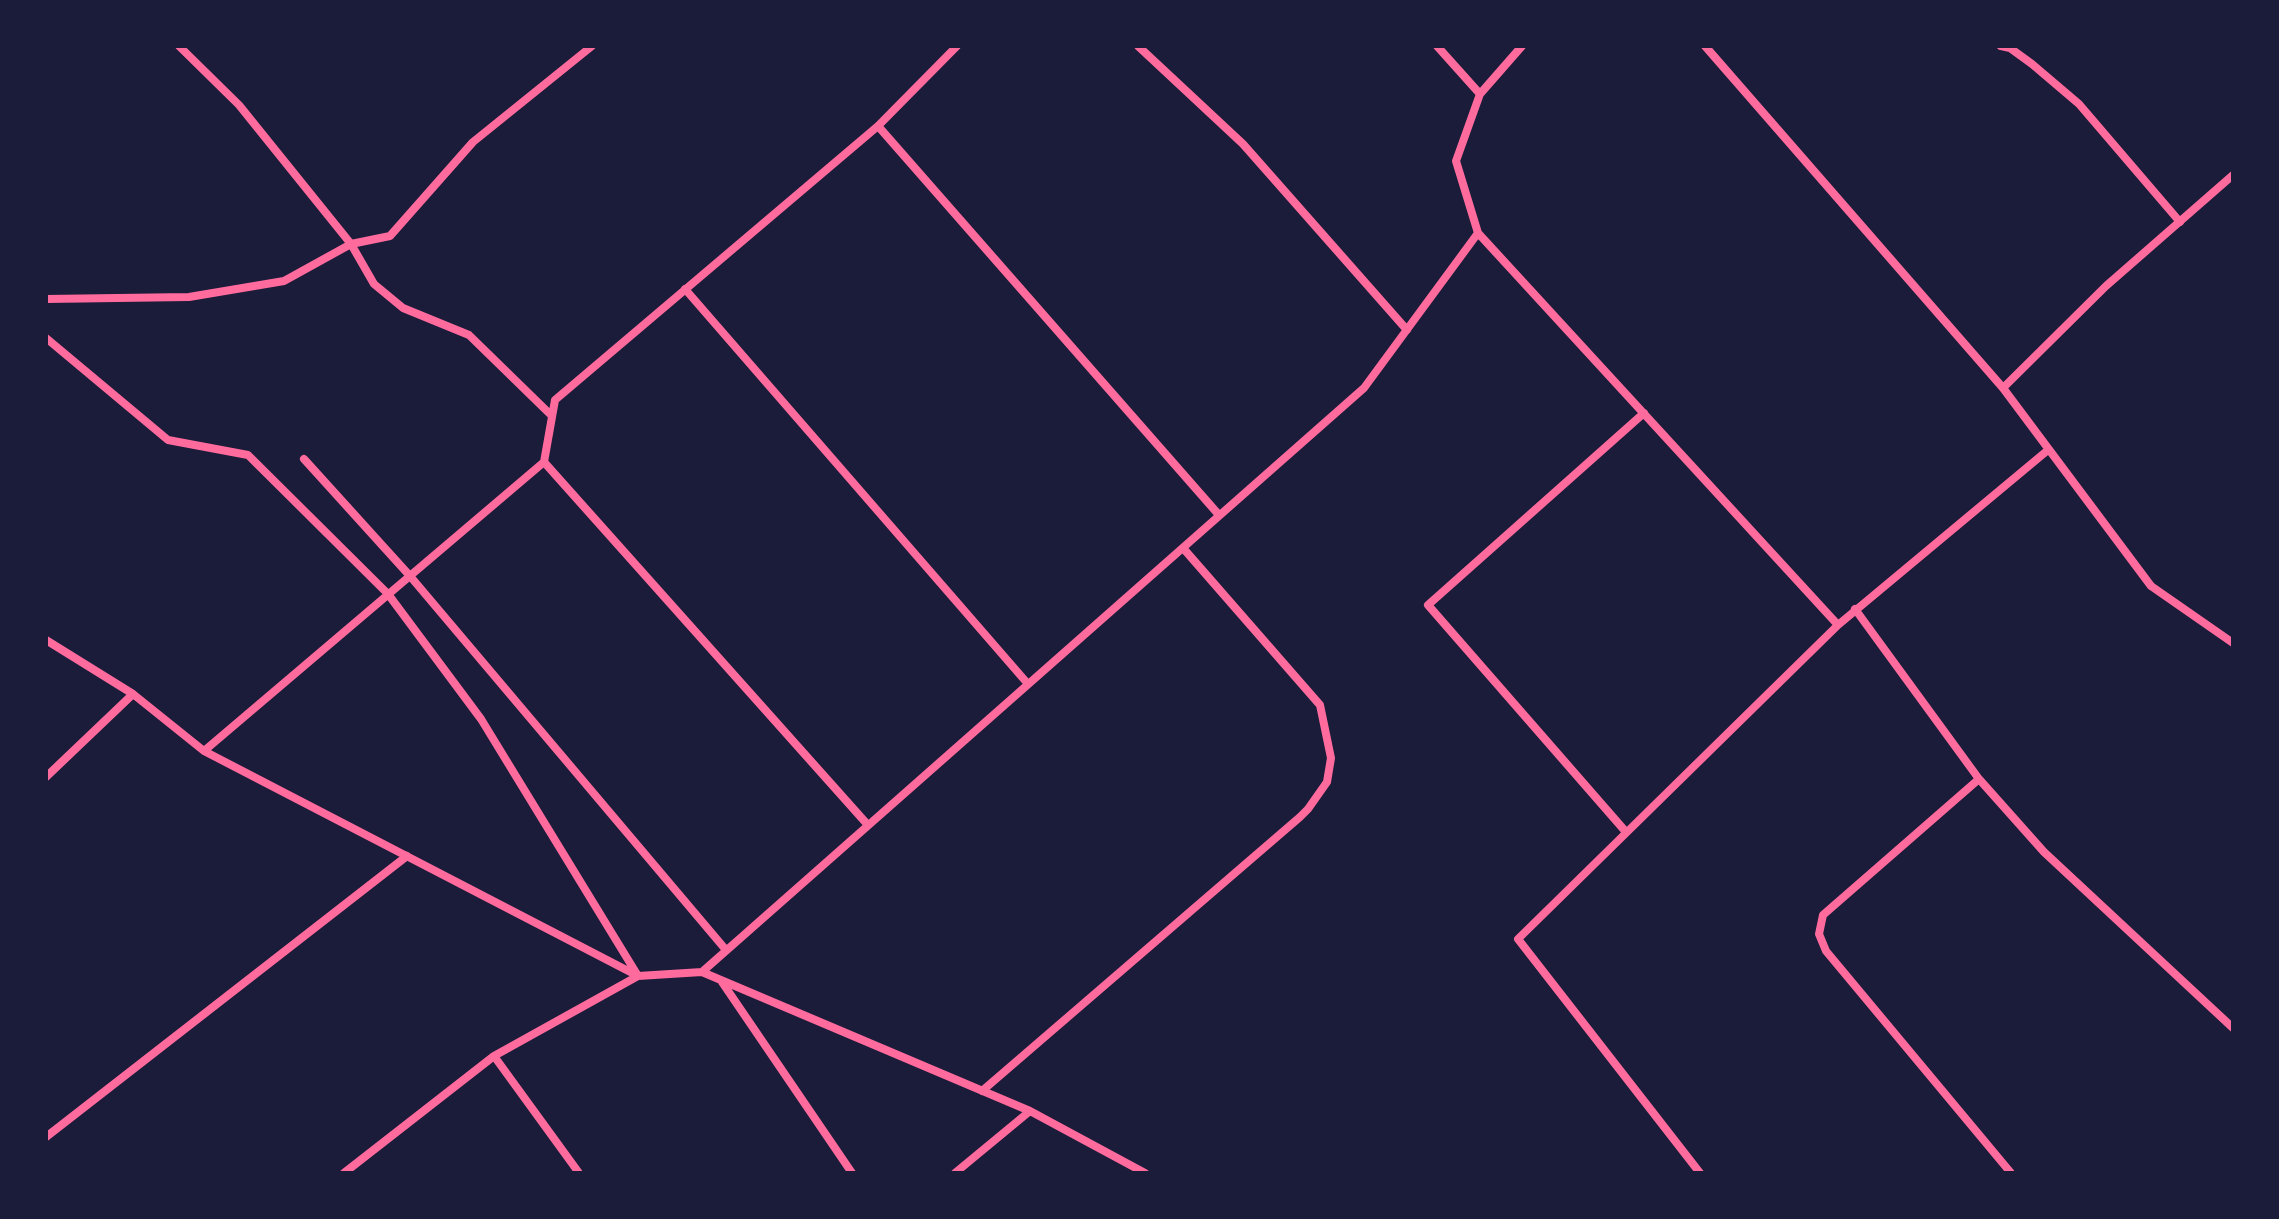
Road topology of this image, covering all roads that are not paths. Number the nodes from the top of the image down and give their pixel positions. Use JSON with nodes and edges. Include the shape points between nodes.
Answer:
{"nodes":[{"id":1,"x":179,"y":46,"type":"edge"},
{"id":2,"x":592,"y":46,"type":"edge"},
{"id":3,"x":957,"y":46,"type":"edge"},
{"id":4,"x":1138,"y":46,"type":"edge"},
{"id":5,"x":1437,"y":46,"type":"edge"},
{"id":6,"x":1522,"y":46,"type":"edge"},
{"id":7,"x":1705,"y":46,"type":"edge"},
{"id":8,"x":2001,"y":46,"type":"edge"},
{"id":9,"x":1480,"y":94,"type":"junction"},
{"id":10,"x":878,"y":126,"type":"junction"},
{"id":11,"x":2233,"y":175,"type":"edge"},
{"id":12,"x":2180,"y":222,"type":"junction"},
{"id":13,"x":1478,"y":233,"type":"junction"},
{"id":14,"x":351,"y":244,"type":"junction"},
{"id":15,"x":685,"y":289,"type":"junction"},
{"id":16,"x":46,"y":299,"type":"edge"},
{"id":17,"x":1407,"y":330,"type":"junction"},
{"id":18,"x":46,"y":338,"type":"edge"},
{"id":19,"x":2003,"y":388,"type":"junction"},
{"id":20,"x":1644,"y":413,"type":"junction"},
{"id":21,"x":552,"y":416,"type":"junction"},
{"id":22,"x":2048,"y":450,"type":"junction"},
{"id":23,"x":304,"y":459,"type":"dead end"},
{"id":24,"x":544,"y":462,"type":"junction"},
{"id":25,"x":1219,"y":515,"type":"junction"},
{"id":26,"x":1183,"y":548,"type":"junction"},
{"id":27,"x":410,"y":576,"type":"junction"},
{"id":28,"x":388,"y":594,"type":"junction"},
{"id":29,"x":1855,"y":609,"type":"junction"},
{"id":30,"x":1838,"y":625,"type":"junction"},
{"id":31,"x":46,"y":640,"type":"edge"},
{"id":32,"x":2233,"y":643,"type":"edge"},
{"id":33,"x":1028,"y":684,"type":"junction"},
{"id":34,"x":133,"y":694,"type":"junction"},
{"id":35,"x":204,"y":751,"type":"junction"},
{"id":36,"x":46,"y":777,"type":"edge"},
{"id":37,"x":1979,"y":779,"type":"junction"},
{"id":38,"x":867,"y":824,"type":"junction"},
{"id":39,"x":1626,"y":832,"type":"junction"},
{"id":40,"x":407,"y":856,"type":"junction"},
{"id":41,"x":726,"y":950,"type":"junction"},
{"id":42,"x":702,"y":972,"type":"junction"},
{"id":43,"x":638,"y":976,"type":"junction"},
{"id":44,"x":721,"y":980,"type":"junction"},
{"id":45,"x":2233,"y":1028,"type":"edge"},
{"id":46,"x":494,"y":1056,"type":"junction"},
{"id":47,"x":982,"y":1091,"type":"junction"},
{"id":48,"x":1030,"y":1111,"type":"junction"},
{"id":49,"x":46,"y":1137,"type":"edge"},
{"id":50,"x":344,"y":1173,"type":"edge"},
{"id":51,"x":579,"y":1173,"type":"edge"},
{"id":52,"x":852,"y":1173,"type":"edge"},
{"id":53,"x":955,"y":1173,"type":"edge"},
{"id":54,"x":1145,"y":1173,"type":"edge"},
{"id":55,"x":1700,"y":1173,"type":"edge"},
{"id":56,"x":2011,"y":1173,"type":"edge"}],
"edges":[{"from":1,"to":14,"type":"street","via":[[239,105]]},
{"from":2,"to":14,"type":"street","via":[[473,142],[390,236]]},
{"from":3,"to":10,"type":"street"},
{"from":4,"to":17,"type":"street","via":[[1243,144]]},
{"from":5,"to":9,"type":"street"},
{"from":6,"to":9,"type":"street"},
{"from":7,"to":19,"type":"street"},
{"from":8,"to":12,"type":"street","via":[[2032,64],[2079,104]]},
{"from":9,"to":13,"type":"street","via":[[1456,161]]},
{"from":10,"to":15,"type":"street"},
{"from":10,"to":25,"type":"street"},
{"from":11,"to":12,"type":"street"},
{"from":12,"to":19,"type":"street"},
{"from":13,"to":17,"type":"street"},
{"from":13,"to":20,"type":"street"},
{"from":14,"to":16,"type":"street","via":[[284,281],[189,297]]},
{"from":14,"to":21,"type":"street","via":[[374,284],[403,308],[469,335]]},
{"from":15,"to":21,"type":"street","via":[[555,400]]},
{"from":15,"to":33,"type":"street"},
{"from":17,"to":25,"type":"street","via":[[1364,388]]},
{"from":18,"to":28,"type":"street","via":[[168,440],[248,455]]},
{"from":19,"to":22,"type":"street"},
{"from":20,"to":30,"type":"street"},
{"from":20,"to":39,"type":"street","via":[[1428,605]]},
{"from":21,"to":24,"type":"street"},
{"from":22,"to":29,"type":"street"},
{"from":22,"to":32,"type":"street","via":[[2151,586]]},
{"from":23,"to":27,"type":"street"},
{"from":24,"to":27,"type":"street"},
{"from":24,"to":38,"type":"street"},
{"from":25,"to":26,"type":"street"},
{"from":26,"to":33,"type":"street"},
{"from":26,"to":47,"type":"street","via":[[1320,705],[1331,758],[1327,782],[1300,817]]},
{"from":27,"to":28,"type":"street"},
{"from":27,"to":41,"type":"street"},
{"from":28,"to":35,"type":"street"},
{"from":28,"to":43,"type":"street","via":[[481,719]]},
{"from":29,"to":30,"type":"street"},
{"from":29,"to":37,"type":"street"},
{"from":30,"to":39,"type":"street"},
{"from":31,"to":34,"type":"street"},
{"from":33,"to":38,"type":"street"},
{"from":34,"to":35,"type":"street"},
{"from":34,"to":36,"type":"street"},
{"from":35,"to":40,"type":"street"},
{"from":37,"to":45,"type":"street","via":[[2044,852]]},
{"from":37,"to":56,"type":"street","via":[[1823,915],[1819,934],[1826,951]]},
{"from":38,"to":41,"type":"street"},
{"from":39,"to":55,"type":"street","via":[[1518,939]]},
{"from":40,"to":43,"type":"street"},
{"from":40,"to":49,"type":"street"},
{"from":41,"to":42,"type":"street"},
{"from":42,"to":43,"type":"street"},
{"from":42,"to":44,"type":"street"},
{"from":43,"to":46,"type":"street"},
{"from":44,"to":47,"type":"street"},
{"from":44,"to":52,"type":"street"},
{"from":46,"to":50,"type":"street"},
{"from":46,"to":51,"type":"street"},
{"from":47,"to":48,"type":"street"},
{"from":48,"to":53,"type":"street"},
{"from":48,"to":54,"type":"street"}]}
